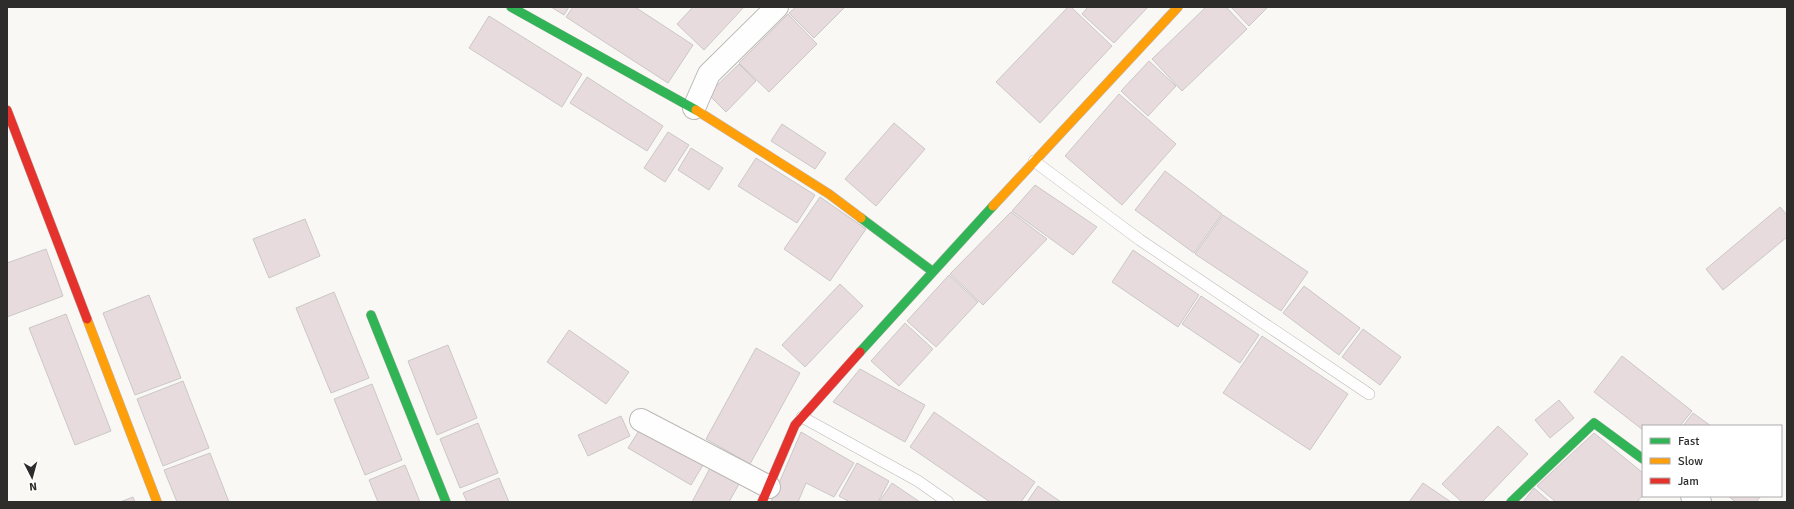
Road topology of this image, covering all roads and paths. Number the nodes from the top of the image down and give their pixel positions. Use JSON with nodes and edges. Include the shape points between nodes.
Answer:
{"nodes":[{"id":1,"x":511,"y":7,"type":"edge"},
{"id":2,"x":777,"y":7,"type":"edge"},
{"id":3,"x":1178,"y":7,"type":"edge"},
{"id":4,"x":694,"y":108,"type":"junction"},
{"id":5,"x":7,"y":110,"type":"edge"},
{"id":6,"x":1034,"y":161,"type":"junction"},
{"id":7,"x":932,"y":271,"type":"junction"},
{"id":8,"x":371,"y":315,"type":"dead end"},
{"id":9,"x":1369,"y":394,"type":"dead end"},
{"id":10,"x":802,"y":418,"type":"junction"},
{"id":11,"x":641,"y":420,"type":"dead end"},
{"id":12,"x":1642,"y":458,"type":"edge"},
{"id":13,"x":765,"y":494,"type":"edge"},
{"id":14,"x":157,"y":502,"type":"edge"},
{"id":15,"x":446,"y":502,"type":"edge"},
{"id":16,"x":948,"y":502,"type":"edge"},
{"id":17,"x":1511,"y":502,"type":"edge"}],
"edges":[{"from":1,"to":4,"type":"street"},
{"from":2,"to":4,"type":"street","via":[[709,74]]},
{"from":3,"to":6,"type":"street"},
{"from":4,"to":7,"type":"street","via":[[829,194]]},
{"from":5,"to":14,"type":"street"},
{"from":6,"to":7,"type":"street"},
{"from":6,"to":9,"type":"lane","via":[[1140,240]]},
{"from":7,"to":10,"type":"street"},
{"from":8,"to":15,"type":"street"},
{"from":10,"to":13,"type":"street","via":[[795,425]]},
{"from":10,"to":16,"type":"lane","via":[[918,481]]},
{"from":11,"to":13,"type":"street"},
{"from":12,"to":17,"type":"street","via":[[1594,423]]}]}
